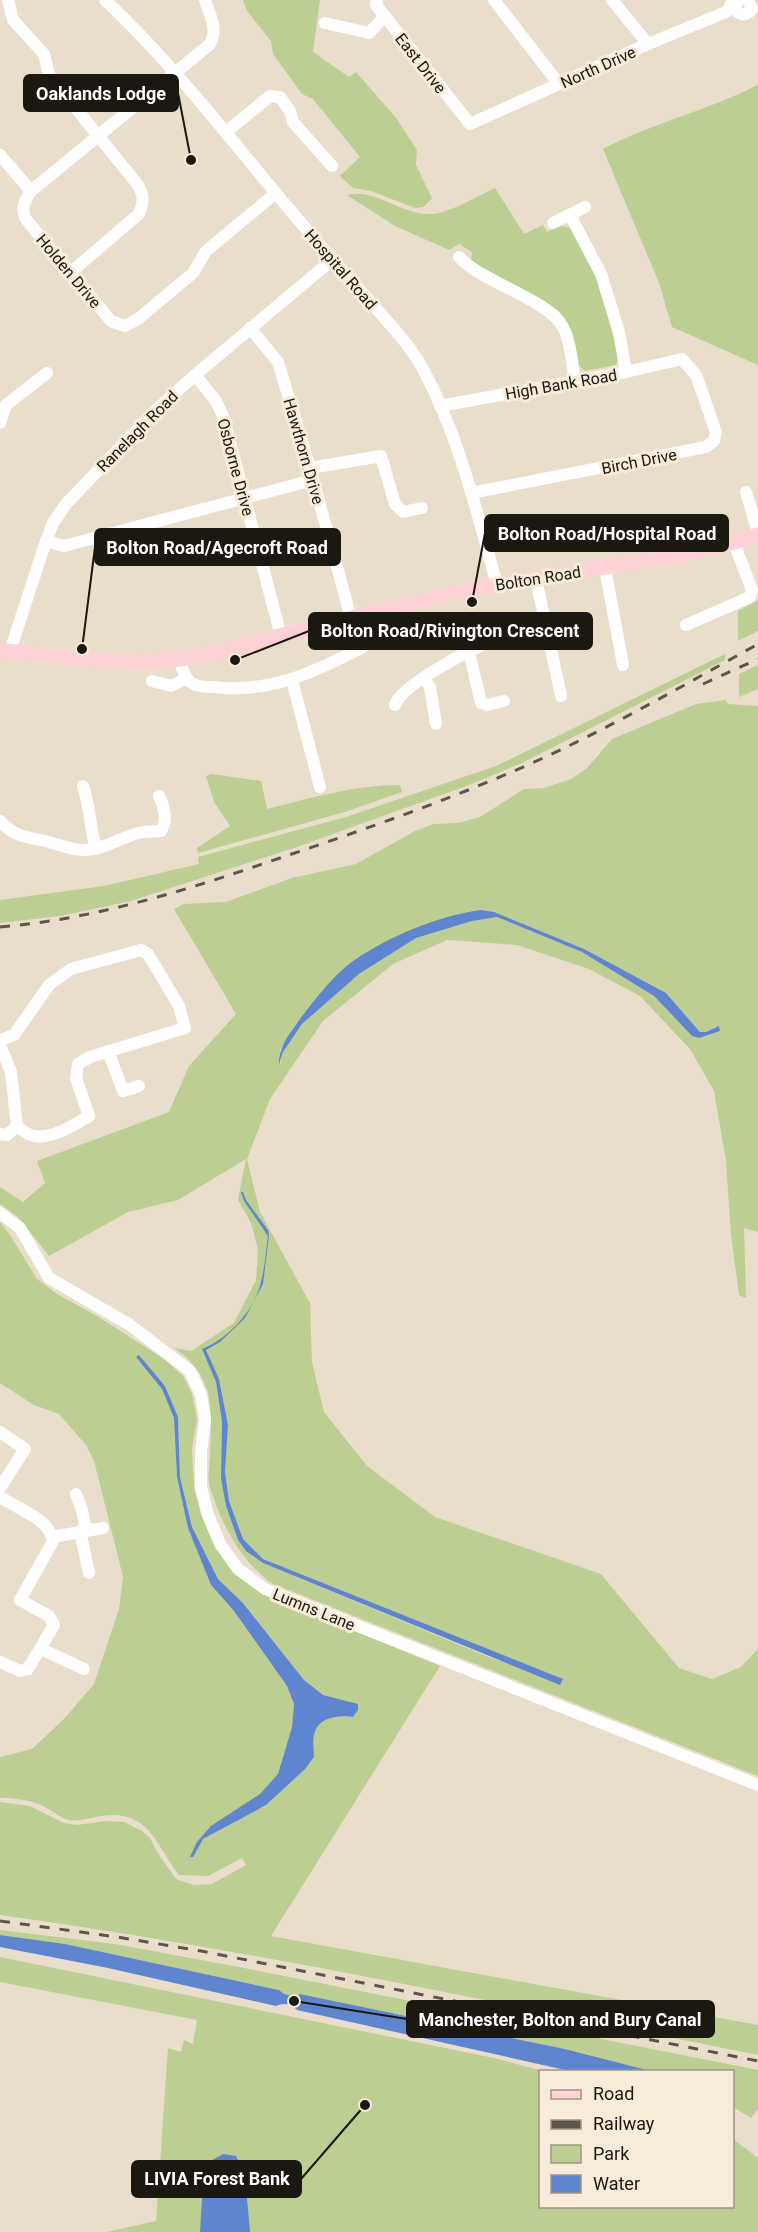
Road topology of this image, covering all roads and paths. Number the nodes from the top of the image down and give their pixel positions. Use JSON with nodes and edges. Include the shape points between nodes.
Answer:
{"nodes":[{"id":1,"x":8,"y":0,"type":"edge"},
{"id":2,"x":105,"y":0,"type":"edge"},
{"id":3,"x":205,"y":0,"type":"edge"},
{"id":4,"x":377,"y":0,"type":"edge"},
{"id":5,"x":494,"y":0,"type":"edge"},
{"id":6,"x":612,"y":0,"type":"edge"},
{"id":7,"x":748,"y":0,"type":"edge"},
{"id":8,"x":733,"y":4,"type":"edge"},
{"id":9,"x":385,"y":16,"type":"junction"},
{"id":10,"x":325,"y":23,"type":"dead end"},
{"id":11,"x":648,"y":44,"type":"junction"},
{"id":12,"x":174,"y":73,"type":"junction"},
{"id":13,"x":559,"y":84,"type":"junction"},
{"id":14,"x":470,"y":124,"type":"joint"},
{"id":15,"x":226,"y":132,"type":"junction"},
{"id":16,"x":98,"y":135,"type":"junction"},
{"id":17,"x":0,"y":155,"type":"edge"},
{"id":18,"x":332,"y":166,"type":"dead end"},
{"id":19,"x":31,"y":191,"type":"junction"},
{"id":20,"x":276,"y":192,"type":"junction"},
{"id":21,"x":585,"y":207,"type":"dead end"},
{"id":22,"x":570,"y":215,"type":"junction"},
{"id":23,"x":553,"y":223,"type":"dead end"},
{"id":24,"x":459,"y":257,"type":"dead end"},
{"id":25,"x":332,"y":260,"type":"junction"},
{"id":26,"x":71,"y":272,"type":"junction"},
{"id":27,"x":250,"y":328,"type":"junction"},
{"id":28,"x":682,"y":359,"type":"joint"},
{"id":29,"x":626,"y":372,"type":"junction"},
{"id":30,"x":47,"y":373,"type":"dead end"},
{"id":31,"x":195,"y":375,"type":"junction"},
{"id":32,"x":575,"y":381,"type":"junction"},
{"id":33,"x":440,"y":406,"type":"junction"},
{"id":34,"x":1,"y":415,"type":"edge"},
{"id":35,"x":312,"y":474,"type":"junction"},
{"id":36,"x":746,"y":492,"type":"dead end"},
{"id":37,"x":471,"y":493,"type":"junction"},
{"id":38,"x":245,"y":499,"type":"junction"},
{"id":39,"x":422,"y":508,"type":"dead end"},
{"id":40,"x":758,"y":534,"type":"edge"},
{"id":41,"x":46,"y":541,"type":"junction"},
{"id":42,"x":734,"y":543,"type":"junction"},
{"id":43,"x":605,"y":568,"type":"junction"},
{"id":44,"x":536,"y":579,"type":"junction"},
{"id":45,"x":497,"y":585,"type":"junction"},
{"id":46,"x":380,"y":611,"type":"junction"},
{"id":47,"x":351,"y":618,"type":"junction"},
{"id":48,"x":686,"y":625,"type":"dead end"},
{"id":49,"x":546,"y":626,"type":"junction"},
{"id":50,"x":281,"y":636,"type":"junction"},
{"id":51,"x":5,"y":650,"type":"edge"},
{"id":52,"x":469,"y":652,"type":"junction"},
{"id":53,"x":178,"y":659,"type":"junction"},
{"id":54,"x":623,"y":665,"type":"dead end"},
{"id":55,"x":187,"y":678,"type":"junction"},
{"id":56,"x":424,"y":678,"type":"junction"},
{"id":57,"x":292,"y":680,"type":"junction"},
{"id":58,"x":152,"y":681,"type":"dead end"},
{"id":59,"x":561,"y":696,"type":"dead end"},
{"id":60,"x":504,"y":701,"type":"dead end"},
{"id":61,"x":395,"y":705,"type":"dead end"},
{"id":62,"x":436,"y":724,"type":"dead end"},
{"id":63,"x":320,"y":788,"type":"dead end"},
{"id":64,"x":88,"y":790,"type":"dead end"},
{"id":65,"x":159,"y":796,"type":"dead end"},
{"id":66,"x":2,"y":828,"type":"edge"},
{"id":67,"x":96,"y":849,"type":"junction"},
{"id":68,"x":0,"y":1040,"type":"edge"},
{"id":69,"x":0,"y":1045,"type":"edge"},
{"id":70,"x":108,"y":1051,"type":"junction"},
{"id":71,"x":139,"y":1086,"type":"dead end"},
{"id":72,"x":17,"y":1126,"type":"junction"},
{"id":73,"x":0,"y":1134,"type":"edge"},
{"id":74,"x":0,"y":1213,"type":"edge"},
{"id":75,"x":0,"y":1432,"type":"edge"},
{"id":76,"x":0,"y":1488,"type":"edge"},
{"id":77,"x":76,"y":1494,"type":"dead end"},
{"id":78,"x":0,"y":1497,"type":"edge"},
{"id":79,"x":103,"y":1528,"type":"dead end"},
{"id":80,"x":83,"y":1531,"type":"junction"},
{"id":81,"x":52,"y":1537,"type":"junction"},
{"id":82,"x":89,"y":1573,"type":"dead end"},
{"id":83,"x":41,"y":1648,"type":"junction"},
{"id":84,"x":0,"y":1662,"type":"edge"},
{"id":85,"x":84,"y":1669,"type":"dead end"},
{"id":86,"x":758,"y":1785,"type":"edge"}],
"edges":[{"from":1,"to":16,"type":"street","via":[[14,21],[44,54],[49,75]]},
{"from":2,"to":12,"type":"street","name":"Hospital Road"},
{"from":3,"to":12,"type":"street","via":[[214,36],[209,45]]},
{"from":4,"to":9,"type":"street","name":"East Drive","via":[[376,5]]},
{"from":5,"to":13,"type":"street"},
{"from":6,"to":11,"type":"street"},
{"from":7,"to":8,"type":"street","via":[[752,9],[746,15],[738,14]]},
{"from":8,"to":11,"type":"street","name":"North Drive"},
{"from":9,"to":10,"type":"street","via":[[369,33]]},
{"from":9,"to":14,"type":"street","name":"East Drive"},
{"from":11,"to":13,"type":"street","name":"North Drive"},
{"from":12,"to":15,"type":"street","name":"Hospital Road"},
{"from":12,"to":16,"type":"street"},
{"from":13,"to":14,"type":"street","name":"North Drive"},
{"from":15,"to":18,"type":"street","via":[[270,96],[280,97],[293,122]]},
{"from":15,"to":20,"type":"street","name":"Hospital Road"},
{"from":16,"to":19,"type":"street"},
{"from":16,"to":26,"type":"street","via":[[138,185],[144,203],[139,214]]},
{"from":17,"to":19,"type":"street"},
{"from":19,"to":26,"type":"street","name":"Holden Drive","via":[[23,212]]},
{"from":20,"to":25,"type":"street","name":"Hospital Road"},
{"from":20,"to":26,"type":"street","name":"Holden Drive","via":[[206,250],[193,273],[131,324],[122,326],[111,321]]},
{"from":21,"to":22,"type":"street"},
{"from":22,"to":23,"type":"street"},
{"from":22,"to":29,"type":"street","via":[[601,274],[619,332]]},
{"from":24,"to":32,"type":"street","via":[[470,269],[558,319],[567,337]]},
{"from":25,"to":27,"type":"street","name":"Ranelagh Road"},
{"from":25,"to":33,"type":"street","name":"Hospital Road","via":[[406,342]]},
{"from":27,"to":31,"type":"street","name":"Ranelagh Road"},
{"from":27,"to":35,"type":"street","name":"Hawthorn Drive","via":[[278,362]]},
{"from":28,"to":29,"type":"street","name":"High Bank Road"},
{"from":28,"to":37,"type":"street","name":"Birch Drive","via":[[696,375],[716,432],[710,445]]},
{"from":29,"to":32,"type":"street","name":"High Bank Road"},
{"from":30,"to":34,"type":"street","via":[[6,405]]},
{"from":31,"to":38,"type":"street","name":"Osborne Drive","via":[[216,400],[223,416]]},
{"from":31,"to":41,"type":"street","name":"Ranelagh Road","via":[[66,504]]},
{"from":32,"to":33,"type":"street","name":"High Bank Road"},
{"from":33,"to":37,"type":"street","name":"Hospital Road"},
{"from":35,"to":38,"type":"street"},
{"from":35,"to":39,"type":"street","via":[[381,456],[395,504],[404,512]]},
{"from":35,"to":47,"type":"street","name":"Hawthorn Drive"},
{"from":36,"to":40,"type":"street"},
{"from":37,"to":45,"type":"street","name":"Hospital Road"},
{"from":38,"to":41,"type":"street","via":[[64,546]]},
{"from":38,"to":50,"type":"street","name":"Osborne Drive"},
{"from":40,"to":42,"type":"main road","name":"Bolton Road"},
{"from":41,"to":51,"type":"street","name":"Ranelagh Road"},
{"from":42,"to":43,"type":"main road","name":"Bolton Road"},
{"from":42,"to":48,"type":"street","via":[[752,590],[750,597]]},
{"from":43,"to":44,"type":"main road","name":"Bolton Road"},
{"from":43,"to":54,"type":"street"},
{"from":44,"to":45,"type":"main road","name":"Bolton Road"},
{"from":44,"to":49,"type":"street"},
{"from":45,"to":46,"type":"main road","name":"Bolton Road"},
{"from":46,"to":47,"type":"main road","name":"Bolton Road"},
{"from":46,"to":57,"type":"street","via":[[383,625],[361,648]]},
{"from":47,"to":50,"type":"main road","name":"Bolton Road"},
{"from":49,"to":52,"type":"street","via":[[506,634]]},
{"from":49,"to":59,"type":"street"},
{"from":50,"to":53,"type":"main road","name":"Bolton Road"},
{"from":51,"to":53,"type":"main road","name":"Bolton Road","via":[[120,661]]},
{"from":52,"to":56,"type":"street"},
{"from":52,"to":60,"type":"street","via":[[481,703]]},
{"from":53,"to":55,"type":"street"},
{"from":55,"to":57,"type":"street","via":[[196,685],[228,689]]},
{"from":55,"to":58,"type":"street","via":[[171,686]]},
{"from":56,"to":61,"type":"street","via":[[397,699]]},
{"from":56,"to":62,"type":"street","via":[[430,687]]},
{"from":57,"to":63,"type":"street"},
{"from":64,"to":67,"type":"street"},
{"from":65,"to":67,"type":"street","via":[[165,824],[161,831],[138,833]]},
{"from":66,"to":67,"type":"street","via":[[69,848]]},
{"from":68,"to":70,"type":"street","via":[[14,1035],[48,985],[71,969],[141,950],[148,954],[173,995],[185,1028]]},
{"from":69,"to":72,"type":"street","via":[[11,1072]]},
{"from":70,"to":71,"type":"street","via":[[123,1091]]},
{"from":70,"to":72,"type":"street","via":[[78,1064],[76,1078],[89,1116],[50,1134],[34,1136]]},
{"from":72,"to":73,"type":"street","via":[[7,1135]]},
{"from":74,"to":86,"type":"street","name":"Lumns Lane","via":[[20,1228],[50,1278],[130,1325],[190,1371],[201,1395],[205,1419],[201,1487],[208,1515],[220,1544],[238,1569],[256,1583]]},
{"from":75,"to":76,"type":"street","via":[[25,1449]]},
{"from":77,"to":80,"type":"street"},
{"from":78,"to":81,"type":"street","via":[[41,1520]]},
{"from":79,"to":80,"type":"street"},
{"from":80,"to":81,"type":"street"},
{"from":80,"to":82,"type":"street"},
{"from":81,"to":83,"type":"street","via":[[20,1600],[52,1620],[54,1625]]},
{"from":83,"to":84,"type":"street","via":[[25,1671]]},
{"from":83,"to":85,"type":"street"}]}
